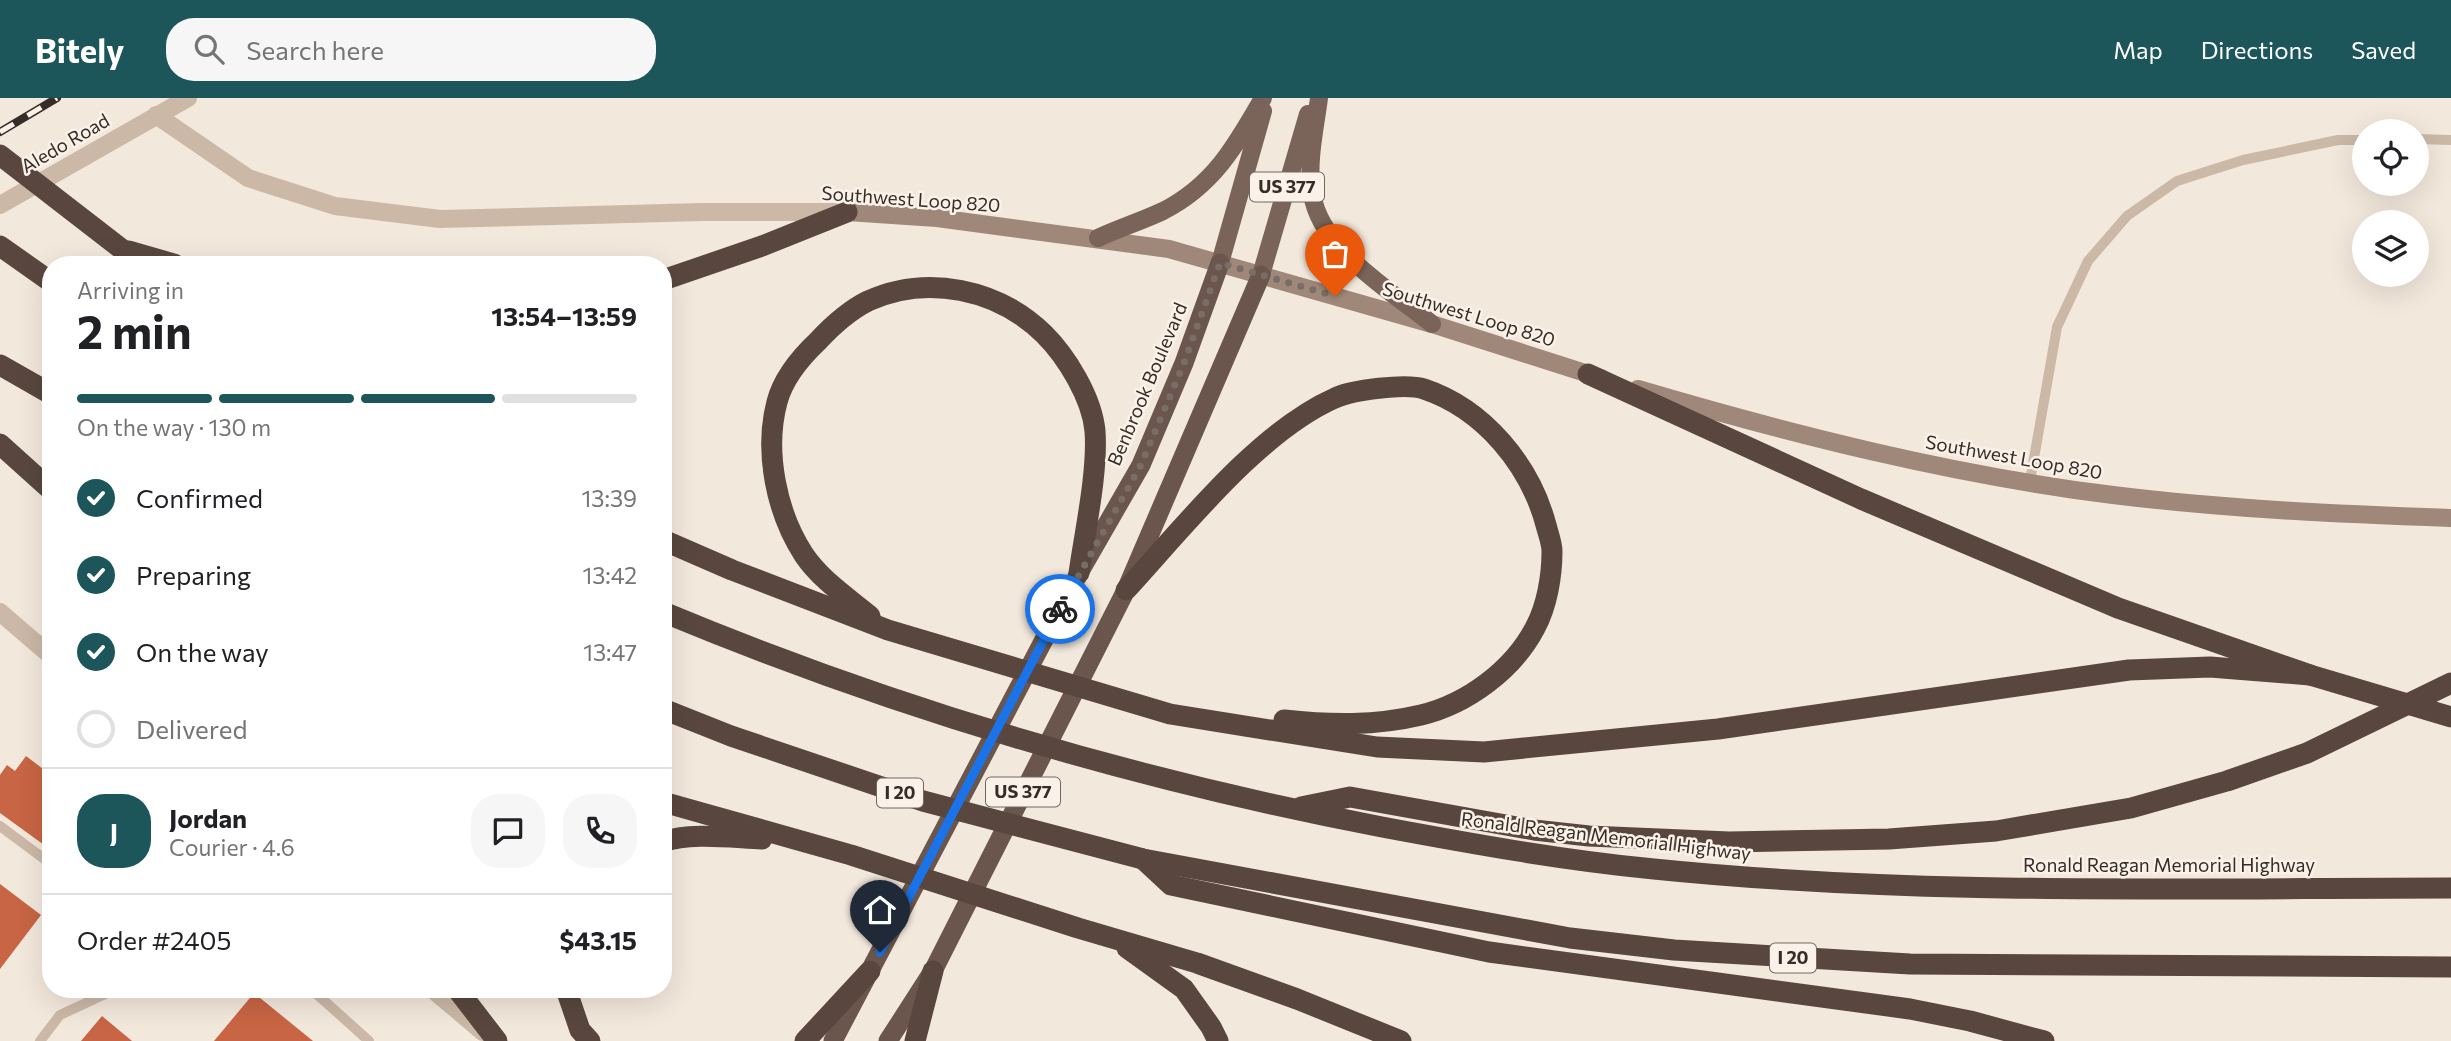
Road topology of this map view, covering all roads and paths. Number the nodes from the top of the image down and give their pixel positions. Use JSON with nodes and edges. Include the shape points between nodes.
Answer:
{"nodes":[{"id":1,"x":188,"y":98,"type":"edge"},
{"id":2,"x":1265,"y":98,"type":"edge"},
{"id":3,"x":1313,"y":98,"type":"edge"},
{"id":4,"x":1318,"y":98,"type":"edge"},
{"id":5,"x":156,"y":115,"type":"junction"},
{"id":6,"x":2429,"y":139,"type":"edge"},
{"id":7,"x":2352,"y":140,"type":"edge"},
{"id":8,"x":2451,"y":140,"type":"edge"},
{"id":9,"x":0,"y":155,"type":"edge"},
{"id":10,"x":0,"y":205,"type":"edge"},
{"id":11,"x":847,"y":212,"type":"junction"},
{"id":12,"x":1098,"y":238,"type":"junction"},
{"id":13,"x":0,"y":246,"type":"edge"},
{"id":14,"x":123,"y":249,"type":"junction"},
{"id":15,"x":131,"y":256,"type":"edge"},
{"id":16,"x":147,"y":256,"type":"edge"},
{"id":17,"x":1220,"y":263,"type":"junction"},
{"id":18,"x":1261,"y":275,"type":"junction"},
{"id":19,"x":42,"y":276,"type":"edge"},
{"id":20,"x":672,"y":277,"type":"edge"},
{"id":21,"x":1433,"y":324,"type":"junction"},
{"id":22,"x":0,"y":365,"type":"edge"},
{"id":23,"x":1588,"y":374,"type":"junction"},
{"id":24,"x":42,"y":389,"type":"edge"},
{"id":25,"x":0,"y":443,"type":"edge"},
{"id":26,"x":42,"y":469,"type":"edge"},
{"id":27,"x":2030,"y":481,"type":"junction"},
{"id":28,"x":42,"y":482,"type":"edge"},
{"id":29,"x":2451,"y":518,"type":"edge"},
{"id":30,"x":672,"y":544,"type":"edge"},
{"id":31,"x":1079,"y":573,"type":"junction"},
{"id":32,"x":1126,"y":590,"type":"junction"},
{"id":33,"x":0,"y":612,"type":"edge"},
{"id":34,"x":672,"y":616,"type":"edge"},
{"id":35,"x":888,"y":630,"type":"junction"},
{"id":36,"x":42,"y":648,"type":"edge"},
{"id":37,"x":2310,"y":675,"type":"junction"},
{"id":38,"x":2451,"y":683,"type":"edge"},
{"id":39,"x":672,"y":713,"type":"edge"},
{"id":40,"x":2451,"y":717,"type":"edge"},
{"id":41,"x":1209,"y":722,"type":"junction"},
{"id":42,"x":672,"y":805,"type":"edge"},
{"id":43,"x":1288,"y":809,"type":"junction"},
{"id":44,"x":1,"y":829,"type":"edge"},
{"id":45,"x":782,"y":837,"type":"junction"},
{"id":46,"x":672,"y":839,"type":"edge"},
{"id":47,"x":42,"y":857,"type":"edge"},
{"id":48,"x":1143,"y":859,"type":"junction"},
{"id":49,"x":2451,"y":888,"type":"edge"},
{"id":50,"x":1114,"y":939,"type":"junction"},
{"id":51,"x":875,"y":962,"type":"junction"},
{"id":52,"x":2451,"y":967,"type":"edge"},
{"id":53,"x":934,"y":968,"type":"junction"},
{"id":54,"x":97,"y":998,"type":"edge"},
{"id":55,"x":321,"y":998,"type":"edge"},
{"id":56,"x":443,"y":998,"type":"edge"},
{"id":57,"x":464,"y":998,"type":"edge"},
{"id":58,"x":569,"y":998,"type":"edge"},
{"id":59,"x":40,"y":1041,"type":"edge"},
{"id":60,"x":369,"y":1041,"type":"edge"},
{"id":61,"x":495,"y":1041,"type":"edge"},
{"id":62,"x":590,"y":1041,"type":"edge"},
{"id":63,"x":805,"y":1041,"type":"edge"},
{"id":64,"x":832,"y":1041,"type":"edge"},
{"id":65,"x":888,"y":1041,"type":"edge"},
{"id":66,"x":915,"y":1041,"type":"edge"},
{"id":67,"x":1218,"y":1041,"type":"edge"},
{"id":68,"x":1401,"y":1041,"type":"edge"},
{"id":69,"x":2044,"y":1041,"type":"edge"}],
"edges":[{"from":1,"to":5,"type":"street","name":"Aledo Road"},
{"from":2,"to":12,"type":"main road","via":[[1231,153],[1196,188],[1165,210]]},
{"from":2,"to":17,"type":"main road","name":"Benbrook Boulevard","number":"US 377"},
{"from":3,"to":18,"type":"main road","number":"US 377"},
{"from":4,"to":21,"type":"main road","via":[[1310,174],[1322,225],[1345,254]]},
{"from":5,"to":10,"type":"street","name":"Aledo Road"},
{"from":5,"to":11,"type":"street","name":"Southwest Loop 820","via":[[248,178],[335,206],[440,219]]},
{"from":6,"to":8,"type":"lane"},
{"from":7,"to":27,"type":"lane","via":[[2243,160],[2177,181],[2127,216],[2088,261],[2057,327]]},
{"from":9,"to":14,"type":"highway"},
{"from":11,"to":12,"type":"main road","name":"Southwest Loop 820"},
{"from":11,"to":20,"type":"highway"},
{"from":12,"to":17,"type":"main road","name":"Southwest Loop 820"},
{"from":13,"to":19,"type":"highway"},
{"from":14,"to":15,"type":"highway"},
{"from":14,"to":16,"type":"highway"},
{"from":17,"to":18,"type":"main road","name":"Southwest Loop 820"},
{"from":17,"to":31,"type":"highway","name":"Benbrook Boulevard","number":"US 377","via":[[1141,465]]},
{"from":18,"to":21,"type":"main road","name":"Southwest Loop 820"},
{"from":18,"to":32,"type":"highway","number":"US 377"},
{"from":21,"to":23,"type":"main road","name":"Southwest Loop 820"},
{"from":22,"to":24,"type":"highway"},
{"from":23,"to":27,"type":"main road","name":"Southwest Loop 820","via":[[1849,447]]},
{"from":23,"to":37,"type":"highway","via":[[1861,499],[2118,608]]},
{"from":25,"to":26,"type":"highway"},
{"from":25,"to":28,"type":"highway"},
{"from":27,"to":29,"type":"main road","name":"Southwest Loop 820","via":[[2113,495],[2315,513]]},
{"from":30,"to":35,"type":"highway"},
{"from":31,"to":35,"type":"highway","via":[[1095,430],[1082,388],[1060,349],[1031,322],[994,299],[950,288],[906,289],[867,302],[829,329],[798,361],[777,400],[771,449],[776,486],[804,555],[829,583]]},
{"from":31,"to":51,"type":"highway","name":"Benbrook Boulevard","number":"US 377"},
{"from":32,"to":41,"type":"highway","via":[[1258,451],[1297,419],[1337,396],[1388,387],[1421,388],[1456,404],[1487,428],[1519,465],[1541,505],[1552,549],[1548,592],[1536,628],[1492,680],[1458,702],[1421,715],[1360,725],[1254,717]]},
{"from":32,"to":53,"type":"highway","number":"US 377"},
{"from":33,"to":36,"type":"street"},
{"from":34,"to":43,"type":"highway","name":"Ronald Reagan Memorial Highway","via":[[800,667],[959,719],[1123,769]]},
{"from":35,"to":41,"type":"highway"},
{"from":37,"to":40,"type":"highway"},
{"from":37,"to":41,"type":"highway","via":[[2210,667],[2129,670],[1718,729],[1484,752],[1377,747]]},
{"from":38,"to":43,"type":"highway","via":[[2308,753],[2227,781],[2132,808],[1996,831],[1888,839],[1729,842],[1534,830],[1350,797]]},
{"from":39,"to":48,"type":"highway","number":"I 20","via":[[923,801]]},
{"from":42,"to":45,"type":"highway"},
{"from":43,"to":49,"type":"highway","name":"Ronald Reagan Memorial Highway","via":[[1507,851],[1781,880],[1938,886]]},
{"from":44,"to":47,"type":"lane"},
{"from":45,"to":46,"type":"highway"},
{"from":45,"to":50,"type":"highway"},
{"from":48,"to":52,"type":"highway","number":"I 20","via":[[1570,938],[1674,950],[1910,964]]},
{"from":48,"to":69,"type":"highway","via":[[1171,885],[1489,952],[1910,1009]]},
{"from":50,"to":67,"type":"highway","via":[[1184,989]]},
{"from":50,"to":68,"type":"highway","via":[[1197,963]]},
{"from":51,"to":63,"type":"highway"},
{"from":51,"to":64,"type":"highway","name":"Benbrook Boulevard","number":"US 377"},
{"from":53,"to":65,"type":"highway","number":"US 377"},
{"from":53,"to":66,"type":"highway"},
{"from":54,"to":59,"type":"lane","via":[[60,1015]]},
{"from":55,"to":60,"type":"lane"},
{"from":56,"to":61,"type":"street"},
{"from":57,"to":61,"type":"highway"},
{"from":58,"to":62,"type":"highway","via":[[580,1030]]}]}
